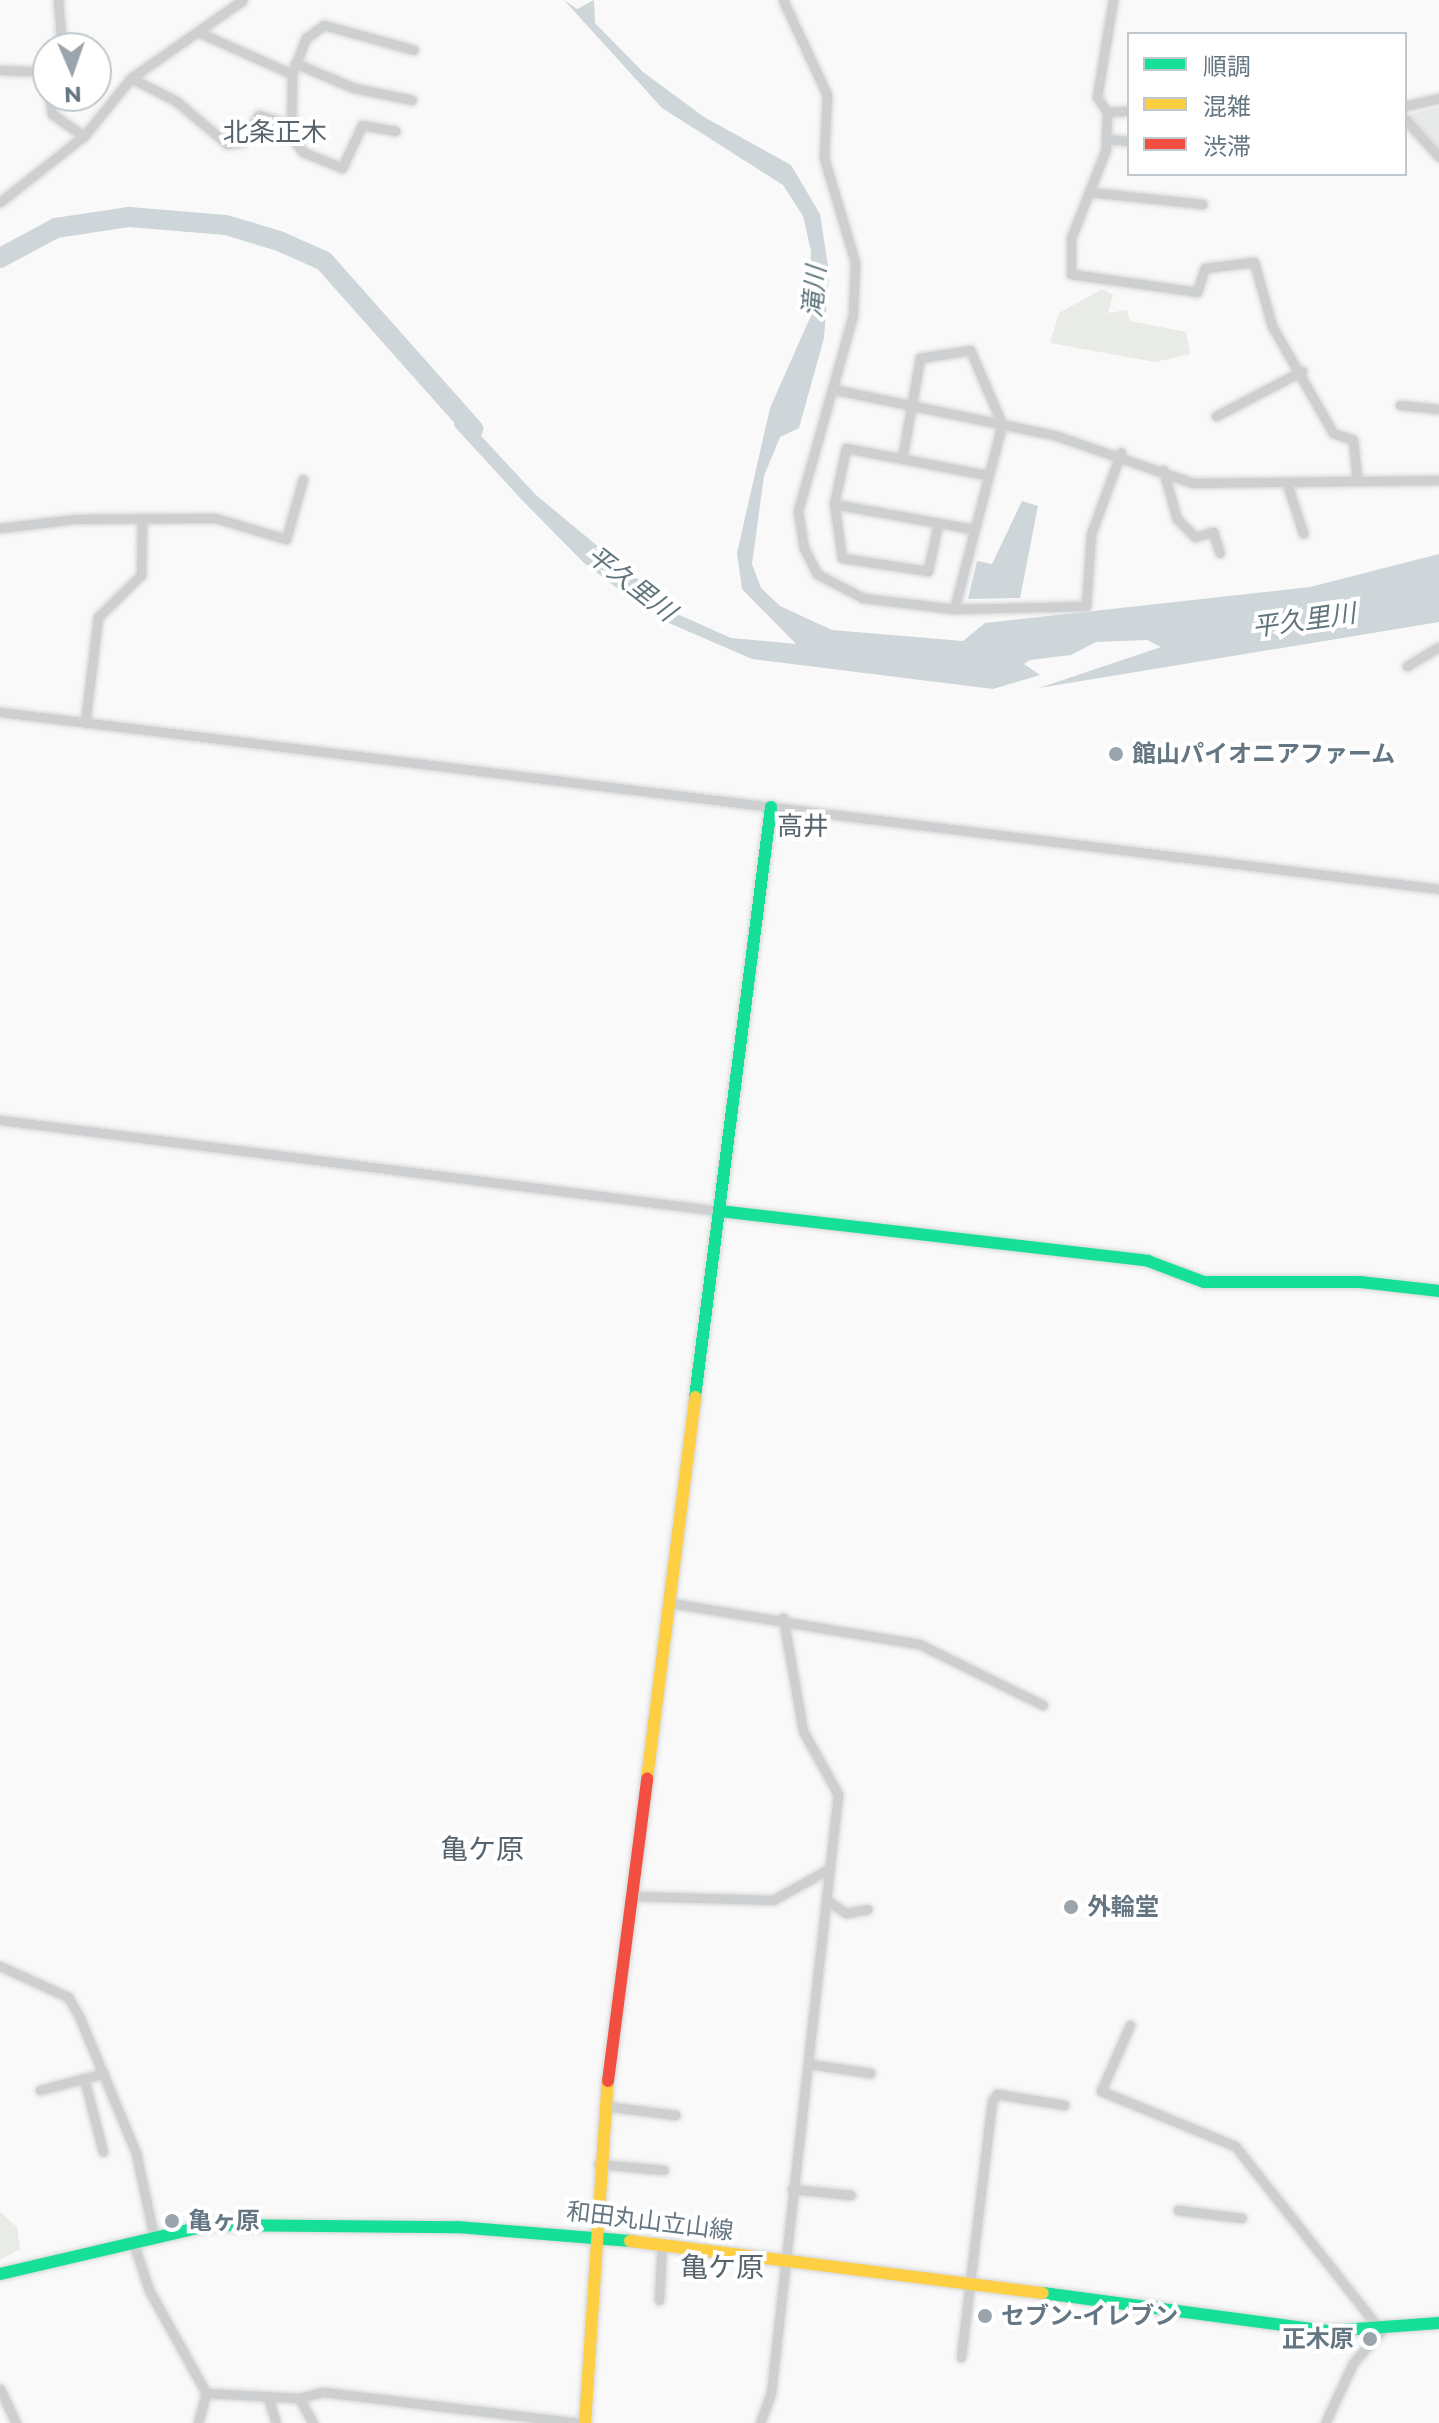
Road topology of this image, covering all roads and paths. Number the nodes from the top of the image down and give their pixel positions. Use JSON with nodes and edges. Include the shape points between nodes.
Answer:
{"nodes":[{"id":1,"x":58,"y":0,"type":"edge"},
{"id":2,"x":243,"y":0,"type":"edge"},
{"id":3,"x":783,"y":0,"type":"edge"},
{"id":4,"x":1113,"y":0,"type":"edge"},
{"id":5,"x":61,"y":32,"type":"edge"},
{"id":6,"x":198,"y":32,"type":"junction"},
{"id":7,"x":414,"y":50,"type":"dead end"},
{"id":8,"x":295,"y":63,"type":"junction"},
{"id":9,"x":32,"y":73,"type":"edge"},
{"id":10,"x":1,"y":74,"type":"edge"},
{"id":11,"x":292,"y":74,"type":"junction"},
{"id":12,"x":131,"y":78,"type":"junction"},
{"id":13,"x":1439,"y":98,"type":"edge"},
{"id":14,"x":412,"y":100,"type":"dead end"},
{"id":15,"x":1407,"y":106,"type":"edge"},
{"id":16,"x":1127,"y":111,"type":"edge"},
{"id":17,"x":52,"y":112,"type":"edge"},
{"id":18,"x":1107,"y":112,"type":"junction"},
{"id":19,"x":1407,"y":121,"type":"edge"},
{"id":20,"x":293,"y":126,"type":"junction"},
{"id":21,"x":395,"y":131,"type":"dead end"},
{"id":22,"x":84,"y":136,"type":"junction"},
{"id":23,"x":1107,"y":139,"type":"junction"},
{"id":24,"x":1127,"y":141,"type":"edge"},
{"id":25,"x":1439,"y":157,"type":"edge"},
{"id":26,"x":1089,"y":192,"type":"junction"},
{"id":27,"x":0,"y":202,"type":"edge"},
{"id":28,"x":1202,"y":204,"type":"dead end"},
{"id":29,"x":1302,"y":371,"type":"junction"},
{"id":30,"x":832,"y":389,"type":"junction"},
{"id":31,"x":911,"y":405,"type":"junction"},
{"id":32,"x":1400,"y":405,"type":"dead end"},
{"id":33,"x":1439,"y":409,"type":"edge"},
{"id":34,"x":1216,"y":416,"type":"dead end"},
{"id":35,"x":1002,"y":424,"type":"junction"},
{"id":36,"x":1121,"y":452,"type":"junction"},
{"id":37,"x":902,"y":459,"type":"junction"},
{"id":38,"x":1163,"y":470,"type":"junction"},
{"id":39,"x":986,"y":475,"type":"junction"},
{"id":40,"x":1357,"y":478,"type":"junction"},
{"id":41,"x":303,"y":479,"type":"dead end"},
{"id":42,"x":1439,"y":480,"type":"edge"},
{"id":43,"x":1287,"y":484,"type":"junction"},
{"id":44,"x":834,"y":504,"type":"junction"},
{"id":45,"x":142,"y":518,"type":"junction"},
{"id":46,"x":938,"y":523,"type":"junction"},
{"id":47,"x":0,"y":528,"type":"edge"},
{"id":48,"x":973,"y":529,"type":"junction"},
{"id":49,"x":1303,"y":533,"type":"dead end"},
{"id":50,"x":1220,"y":553,"type":"dead end"},
{"id":51,"x":954,"y":609,"type":"junction"},
{"id":52,"x":1439,"y":647,"type":"edge"},
{"id":53,"x":1407,"y":666,"type":"dead end"},
{"id":54,"x":0,"y":712,"type":"edge"},
{"id":55,"x":85,"y":723,"type":"junction"},
{"id":56,"x":771,"y":807,"type":"junction"},
{"id":57,"x":1439,"y":889,"type":"edge"},
{"id":58,"x":0,"y":1120,"type":"edge"},
{"id":59,"x":719,"y":1211,"type":"junction"},
{"id":60,"x":1439,"y":1291,"type":"edge"},
{"id":61,"x":671,"y":1603,"type":"junction"},
{"id":62,"x":783,"y":1618,"type":"junction"},
{"id":63,"x":1043,"y":1705,"type":"dead end"},
{"id":64,"x":825,"y":1871,"type":"junction"},
{"id":65,"x":634,"y":1896,"type":"junction"},
{"id":66,"x":828,"y":1901,"type":"junction"},
{"id":67,"x":868,"y":1909,"type":"dead end"},
{"id":68,"x":0,"y":1966,"type":"edge"},
{"id":69,"x":1130,"y":2025,"type":"dead end"},
{"id":70,"x":809,"y":2064,"type":"junction"},
{"id":71,"x":104,"y":2073,"type":"junction"},
{"id":72,"x":870,"y":2073,"type":"dead end"},
{"id":73,"x":84,"y":2078,"type":"junction"},
{"id":74,"x":40,"y":2090,"type":"dead end"},
{"id":75,"x":1064,"y":2105,"type":"dead end"},
{"id":76,"x":605,"y":2106,"type":"junction"},
{"id":77,"x":675,"y":2115,"type":"dead end"},
{"id":78,"x":103,"y":2152,"type":"dead end"},
{"id":79,"x":598,"y":2164,"type":"junction"},
{"id":80,"x":664,"y":2170,"type":"dead end"},
{"id":81,"x":792,"y":2189,"type":"junction"},
{"id":82,"x":851,"y":2195,"type":"dead end"},
{"id":83,"x":1178,"y":2210,"type":"dead end"},
{"id":84,"x":1241,"y":2218,"type":"dead end"},
{"id":85,"x":593,"y":2235,"type":"junction"},
{"id":86,"x":154,"y":2237,"type":"junction"},
{"id":87,"x":133,"y":2242,"type":"junction"},
{"id":88,"x":662,"y":2243,"type":"junction"},
{"id":89,"x":784,"y":2259,"type":"junction"},
{"id":90,"x":0,"y":2274,"type":"edge"},
{"id":91,"x":971,"y":2284,"type":"junction"},
{"id":92,"x":659,"y":2300,"type":"dead end"},
{"id":93,"x":1439,"y":2323,"type":"edge"},
{"id":94,"x":1381,"y":2331,"type":"junction"},
{"id":95,"x":961,"y":2357,"type":"dead end"},
{"id":96,"x":0,"y":2389,"type":"edge"},
{"id":97,"x":206,"y":2393,"type":"junction"},
{"id":98,"x":268,"y":2397,"type":"junction"},
{"id":99,"x":299,"y":2398,"type":"junction"},
{"id":100,"x":16,"y":2423,"type":"edge"},
{"id":101,"x":198,"y":2423,"type":"edge"},
{"id":102,"x":276,"y":2423,"type":"edge"},
{"id":103,"x":313,"y":2423,"type":"edge"},
{"id":104,"x":583,"y":2423,"type":"edge"},
{"id":105,"x":760,"y":2423,"type":"edge"},
{"id":106,"x":1325,"y":2423,"type":"edge"}],
"edges":[{"from":1,"to":5,"type":"street"},
{"from":2,"to":6,"type":"street"},
{"from":3,"to":30,"type":"street","via":[[827,95],[824,158],[855,262],[853,315]]},
{"from":4,"to":18,"type":"street","via":[[1097,97]]},
{"from":6,"to":11,"type":"street"},
{"from":6,"to":12,"type":"street"},
{"from":7,"to":8,"type":"street","via":[[324,25],[306,38]]},
{"from":8,"to":11,"type":"street"},
{"from":8,"to":14,"type":"street","via":[[354,88]]},
{"from":9,"to":10,"type":"street"},
{"from":11,"to":20,"type":"street"},
{"from":12,"to":20,"type":"street","via":[[176,101],[227,144],[242,142],[259,115]]},
{"from":12,"to":22,"type":"street"},
{"from":13,"to":15,"type":"street"},
{"from":16,"to":18,"type":"street"},
{"from":17,"to":22,"type":"street"},
{"from":18,"to":23,"type":"street"},
{"from":19,"to":25,"type":"street"},
{"from":20,"to":21,"type":"street","via":[[295,146],[342,168],[362,125]]},
{"from":22,"to":27,"type":"street"},
{"from":23,"to":24,"type":"street"},
{"from":23,"to":26,"type":"street"},
{"from":26,"to":28,"type":"street"},
{"from":26,"to":29,"type":"street","via":[[1071,238],[1071,274],[1197,292],[1205,268],[1254,262],[1272,326]]},
{"from":29,"to":34,"type":"street"},
{"from":29,"to":40,"type":"street","via":[[1333,433],[1353,440]]},
{"from":30,"to":31,"type":"street"},
{"from":30,"to":51,"type":"street","via":[[798,511],[817,574],[863,598]]},
{"from":31,"to":35,"type":"street"},
{"from":31,"to":35,"type":"street","via":[[920,358],[970,350]]},
{"from":31,"to":37,"type":"street"},
{"from":32,"to":33,"type":"street"},
{"from":35,"to":36,"type":"street"},
{"from":35,"to":39,"type":"street"},
{"from":36,"to":38,"type":"street"},
{"from":36,"to":51,"type":"street","via":[[1091,534],[1086,606]]},
{"from":37,"to":39,"type":"street"},
{"from":37,"to":44,"type":"street","via":[[846,448]]},
{"from":38,"to":43,"type":"street","via":[[1193,483]]},
{"from":38,"to":50,"type":"street","via":[[1177,519],[1195,537],[1213,532]]},
{"from":39,"to":48,"type":"street"},
{"from":40,"to":42,"type":"street"},
{"from":40,"to":43,"type":"street"},
{"from":41,"to":45,"type":"street","via":[[286,539],[215,518]]},
{"from":43,"to":49,"type":"street"},
{"from":44,"to":46,"type":"street"},
{"from":44,"to":46,"type":"street","via":[[842,558],[914,572],[928,571]]},
{"from":45,"to":47,"type":"street"},
{"from":45,"to":55,"type":"street","via":[[141,575],[98,617]]},
{"from":46,"to":48,"type":"street"},
{"from":48,"to":51,"type":"street"},
{"from":52,"to":53,"type":"street"},
{"from":54,"to":55,"type":"street"},
{"from":55,"to":56,"type":"street"},
{"from":56,"to":57,"type":"street"},
{"from":56,"to":59,"type":"street"},
{"from":58,"to":59,"type":"street"},
{"from":59,"to":60,"type":"street","via":[[1148,1261],[1204,1282],[1360,1282]]},
{"from":59,"to":61,"type":"street"},
{"from":61,"to":62,"type":"street"},
{"from":61,"to":65,"type":"street"},
{"from":62,"to":63,"type":"street","via":[[919,1644]]},
{"from":62,"to":64,"type":"street","via":[[803,1731],[836,1781]]},
{"from":64,"to":65,"type":"street","via":[[773,1900]]},
{"from":64,"to":66,"type":"street"},
{"from":65,"to":76,"type":"street"},
{"from":66,"to":67,"type":"street","via":[[846,1913]]},
{"from":66,"to":70,"type":"street"},
{"from":68,"to":71,"type":"street","via":[[68,1997]]},
{"from":69,"to":94,"type":"street","via":[[1101,2091],[1235,2146]]},
{"from":70,"to":72,"type":"street"},
{"from":70,"to":81,"type":"street"},
{"from":71,"to":73,"type":"street"},
{"from":71,"to":86,"type":"street","via":[[136,2153]]},
{"from":73,"to":74,"type":"street"},
{"from":73,"to":78,"type":"street"},
{"from":75,"to":91,"type":"street","via":[[997,2094],[992,2101]]},
{"from":76,"to":77,"type":"street"},
{"from":76,"to":79,"type":"street"},
{"from":79,"to":80,"type":"street"},
{"from":79,"to":85,"type":"street"},
{"from":81,"to":82,"type":"street"},
{"from":81,"to":89,"type":"street"},
{"from":83,"to":84,"type":"street"},
{"from":85,"to":86,"type":"street","name":"和田丸山立山線","via":[[272,2223]]},
{"from":85,"to":88,"type":"street","name":"和田丸山立山線"},
{"from":85,"to":104,"type":"street"},
{"from":86,"to":87,"type":"street","name":"和田丸山立山線"},
{"from":87,"to":90,"type":"street","name":"和田丸山立山線"},
{"from":87,"to":97,"type":"street","via":[[149,2290]]},
{"from":88,"to":89,"type":"street","name":"和田丸山立山線"},
{"from":88,"to":92,"type":"street"},
{"from":89,"to":91,"type":"street","name":"和田丸山立山線"},
{"from":89,"to":105,"type":"street","via":[[771,2393]]},
{"from":91,"to":94,"type":"street","name":"和田丸山立山線","via":[[1328,2331]]},
{"from":91,"to":95,"type":"street"},
{"from":93,"to":94,"type":"street","name":"和田丸山立山線"},
{"from":94,"to":106,"type":"street","via":[[1353,2363]]},
{"from":96,"to":100,"type":"street"},
{"from":97,"to":98,"type":"street"},
{"from":97,"to":101,"type":"street"},
{"from":98,"to":99,"type":"street"},
{"from":98,"to":102,"type":"street"},
{"from":99,"to":103,"type":"street"},
{"from":99,"to":104,"type":"street","via":[[323,2392]]}]}
